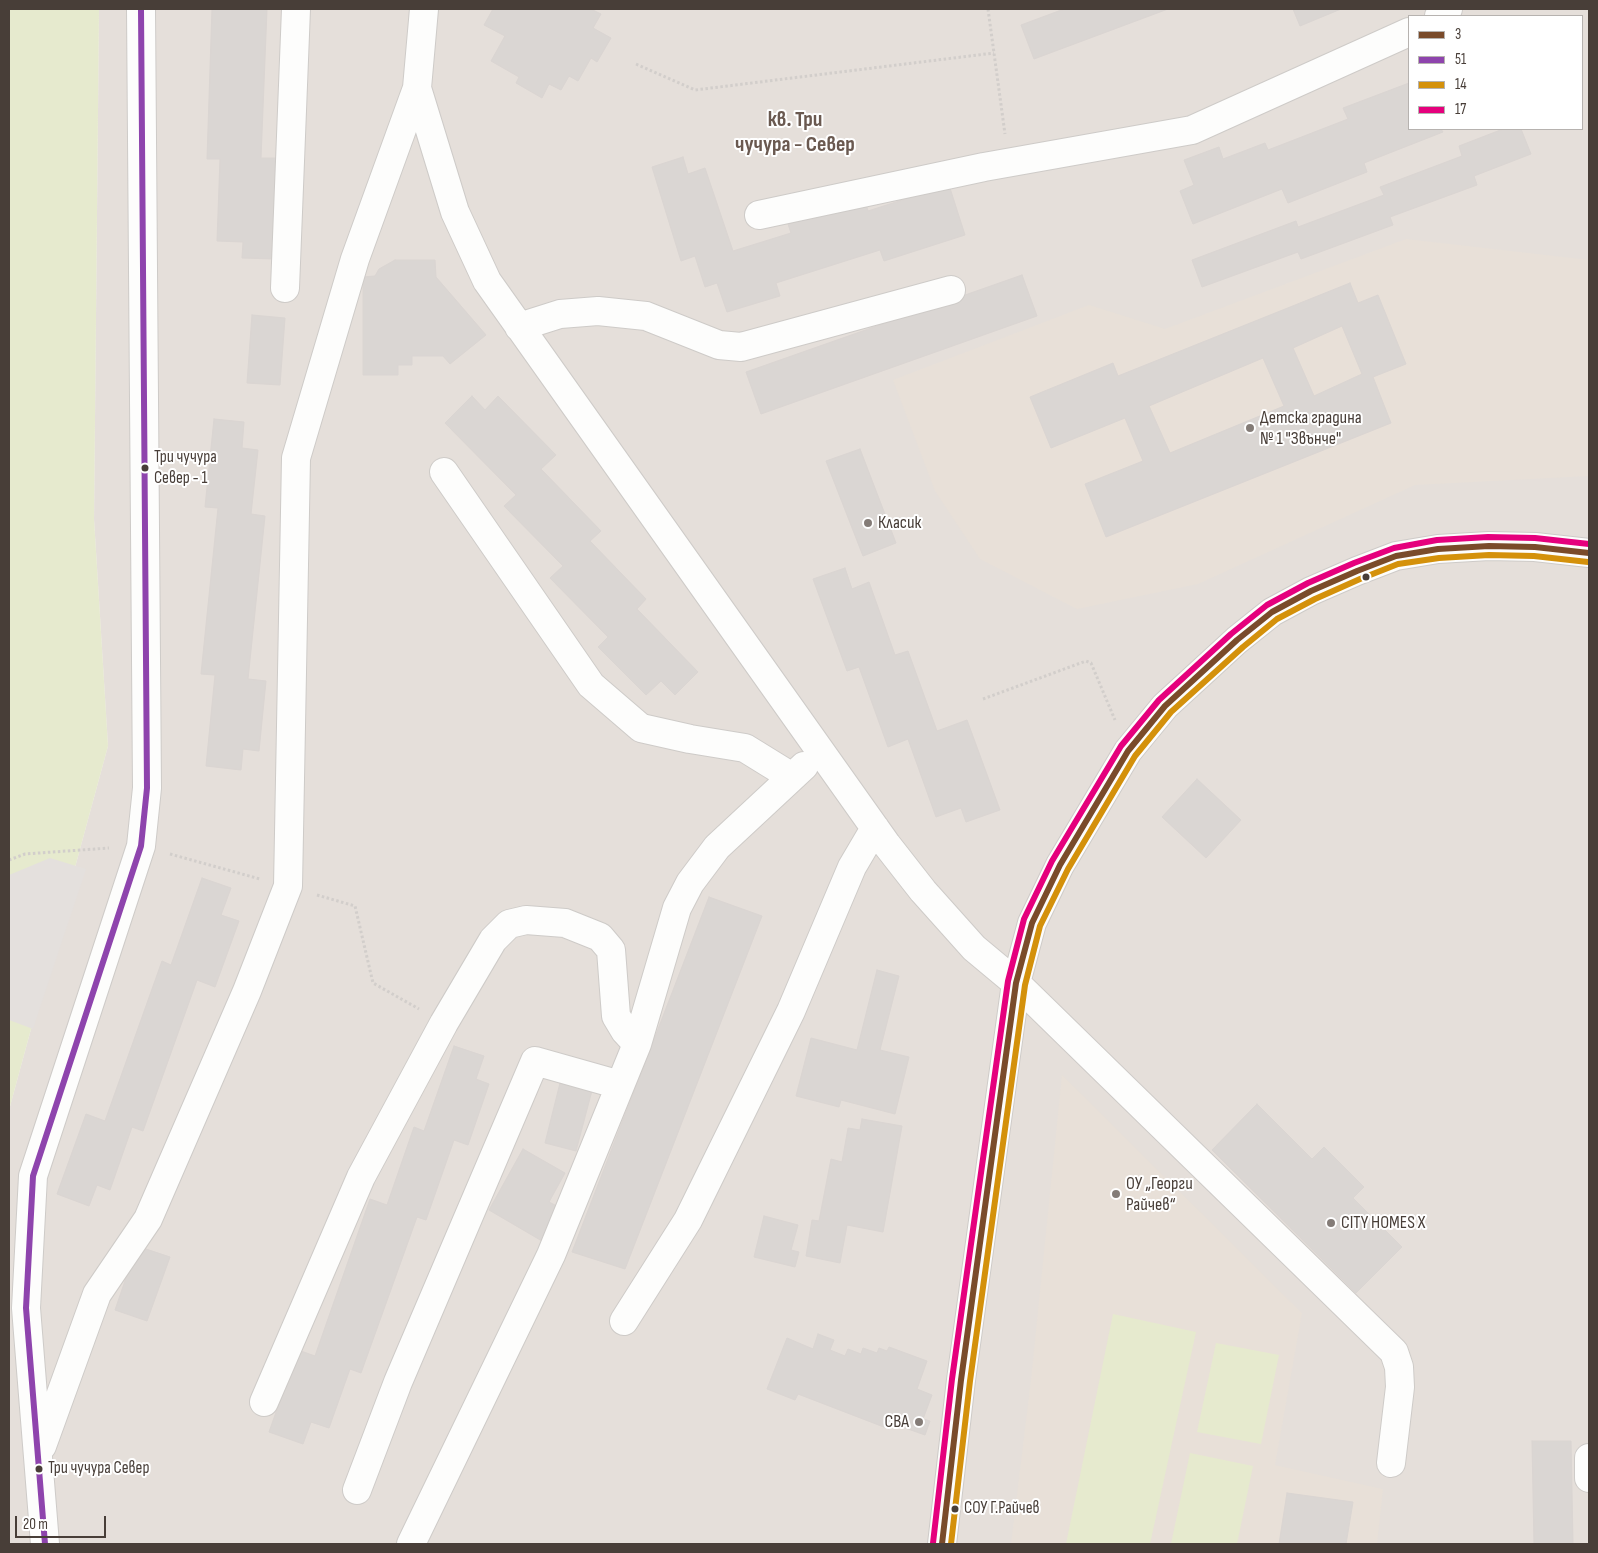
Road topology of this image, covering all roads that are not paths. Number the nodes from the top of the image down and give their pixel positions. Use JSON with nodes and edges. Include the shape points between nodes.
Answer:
{"nodes":[{"id":1,"x":141,"y":9,"type":"edge"},
{"id":2,"x":296,"y":9,"type":"edge"},
{"id":3,"x":424,"y":9,"type":"edge"},
{"id":4,"x":1408,"y":32,"type":"edge"},
{"id":5,"x":417,"y":88,"type":"junction"},
{"id":6,"x":759,"y":215,"type":"dead end"},
{"id":7,"x":285,"y":288,"type":"dead end"},
{"id":8,"x":951,"y":290,"type":"dead end"},
{"id":9,"x":519,"y":327,"type":"junction"},
{"id":10,"x":444,"y":472,"type":"dead end"},
{"id":11,"x":1589,"y":553,"type":"edge"},
{"id":12,"x":820,"y":751,"type":"junction"},
{"id":13,"x":792,"y":777,"type":"junction"},
{"id":14,"x":875,"y":828,"type":"junction"},
{"id":15,"x":1016,"y":982,"type":"junction"},
{"id":16,"x":637,"y":1044,"type":"junction"},
{"id":17,"x":620,"y":1085,"type":"junction"},
{"id":18,"x":624,"y":1321,"type":"dead end"},
{"id":19,"x":264,"y":1402,"type":"dead end"},
{"id":20,"x":38,"y":1455,"type":"junction"},
{"id":21,"x":1589,"y":1458,"type":"edge"},
{"id":22,"x":1391,"y":1463,"type":"dead end"},
{"id":23,"x":1589,"y":1478,"type":"edge"},
{"id":24,"x":358,"y":1490,"type":"dead end"},
{"id":25,"x":45,"y":1544,"type":"edge"},
{"id":26,"x":411,"y":1544,"type":"edge"},
{"id":27,"x":942,"y":1544,"type":"edge"}],
"edges":[{"from":1,"to":20,"type":"street","via":[[147,788],[141,846],[34,1176],[26,1308]]},
{"from":2,"to":7,"type":"street"},
{"from":3,"to":5,"type":"street"},
{"from":4,"to":6,"type":"street","via":[[1192,130],[1009,162]]},
{"from":5,"to":9,"type":"street","via":[[455,212],[486,281]]},
{"from":5,"to":20,"type":"street","via":[[355,259],[296,458],[288,886],[247,991],[148,1219],[97,1294]]},
{"from":8,"to":9,"type":"street","via":[[741,347],[719,345],[636,315],[560,314]]},
{"from":9,"to":12,"type":"street"},
{"from":10,"to":13,"type":"street","via":[[591,685],[641,728],[744,748]]},
{"from":11,"to":15,"type":"street","via":[[1489,546],[1396,556],[1303,595],[1272,612],[1165,706],[1128,751],[1060,865],[1032,923]]},
{"from":12,"to":13,"type":"street"},
{"from":12,"to":14,"type":"street"},
{"from":13,"to":16,"type":"street","via":[[717,847],[690,882],[677,908]]},
{"from":14,"to":15,"type":"street","via":[[923,891],[974,948]]},
{"from":14,"to":18,"type":"street","via":[[852,867],[791,1011],[688,1220]]},
{"from":15,"to":22,"type":"street","via":[[1394,1352],[1400,1386]]},
{"from":15,"to":27,"type":"street","via":[[962,1371]]},
{"from":16,"to":17,"type":"street"},
{"from":16,"to":19,"type":"street","via":[[616,1016],[611,950],[600,937],[565,923],[526,920],[509,924],[493,940],[444,1023],[362,1177]]},
{"from":17,"to":24,"type":"street","via":[[536,1061],[402,1374]]},
{"from":17,"to":26,"type":"street","via":[[551,1255]]},
{"from":20,"to":25,"type":"street"},
{"from":21,"to":23,"type":"street"}]}
